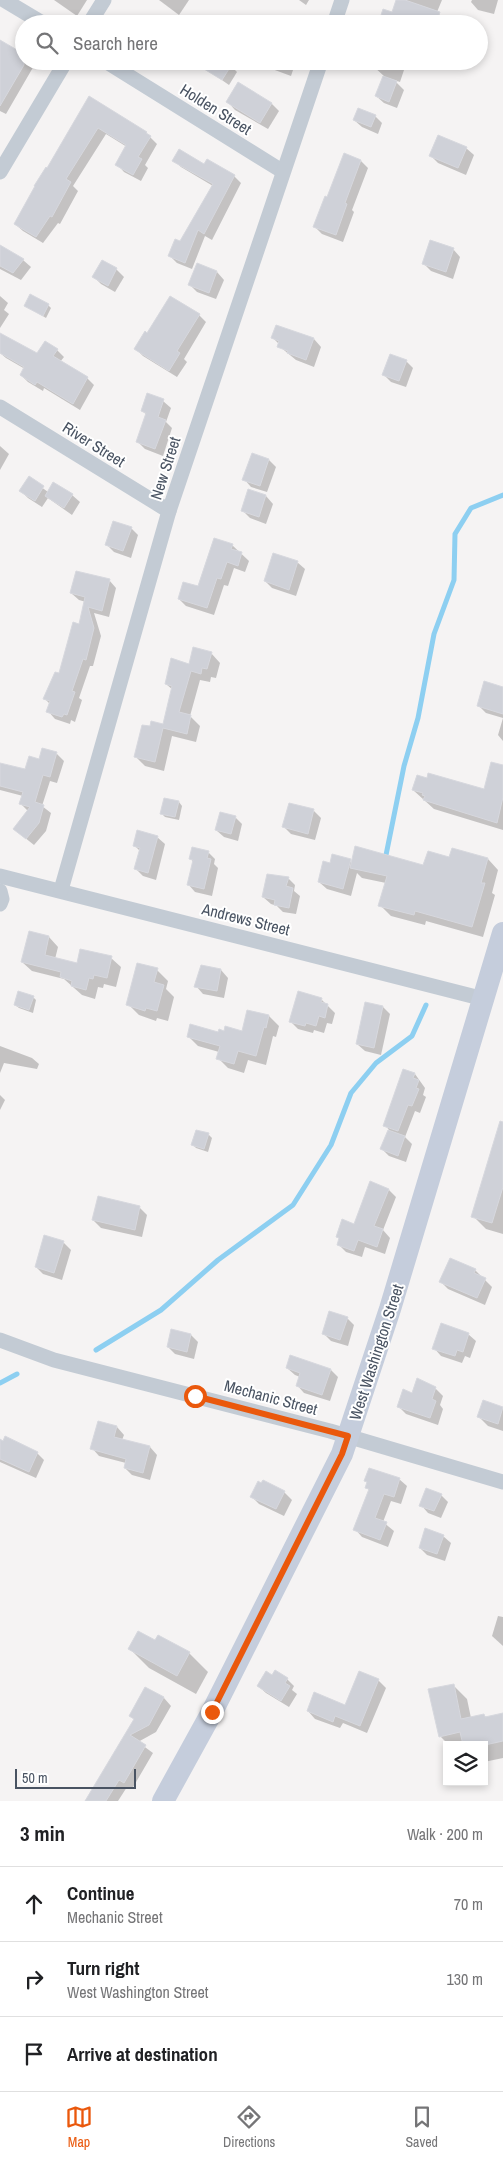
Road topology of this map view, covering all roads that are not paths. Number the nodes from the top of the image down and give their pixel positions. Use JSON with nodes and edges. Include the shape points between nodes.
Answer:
{"nodes":[{"id":1,"x":4,"y":0,"type":"edge"},
{"id":2,"x":104,"y":0,"type":"edge"},
{"id":3,"x":342,"y":0,"type":"edge"},
{"id":4,"x":29,"y":15,"type":"edge"},
{"id":5,"x":95,"y":15,"type":"edge"},
{"id":6,"x":337,"y":15,"type":"edge"},
{"id":7,"x":61,"y":70,"type":"edge"},
{"id":8,"x":119,"y":70,"type":"edge"},
{"id":9,"x":317,"y":70,"type":"edge"},
{"id":10,"x":282,"y":171,"type":"junction"},
{"id":11,"x":0,"y":172,"type":"edge"},
{"id":12,"x":0,"y":407,"type":"edge"},
{"id":13,"x":169,"y":511,"type":"junction"},
{"id":14,"x":0,"y":876,"type":"edge"},
{"id":15,"x":61,"y":890,"type":"junction"},
{"id":16,"x":0,"y":891,"type":"edge"},
{"id":17,"x":0,"y":904,"type":"edge"},
{"id":18,"x":503,"y":933,"type":"edge"},
{"id":19,"x":484,"y":999,"type":"junction"},
{"id":20,"x":0,"y":1340,"type":"edge"},
{"id":21,"x":348,"y":1436,"type":"junction"},
{"id":22,"x":503,"y":1482,"type":"edge"},
{"id":23,"x":163,"y":1801,"type":"edge"}],
"edges":[{"from":1,"to":4,"type":"street"},
{"from":2,"to":5,"type":"street"},
{"from":3,"to":6,"type":"street"},
{"from":7,"to":11,"type":"street"},
{"from":8,"to":10,"type":"street","name":"Holden Street"},
{"from":9,"to":10,"type":"street","name":"New Street"},
{"from":10,"to":13,"type":"street","name":"New Street"},
{"from":12,"to":13,"type":"street","name":"River Street"},
{"from":13,"to":15,"type":"street","name":"New Street"},
{"from":14,"to":15,"type":"street","name":"Andrews Street"},
{"from":15,"to":19,"type":"street","name":"Andrews Street"},
{"from":16,"to":17,"type":"street"},
{"from":18,"to":19,"type":"main road","name":"West Washington Street"},
{"from":19,"to":21,"type":"main road","name":"West Washington Street"},
{"from":20,"to":21,"type":"street","name":"Mechanic Street","via":[[54,1360]]},
{"from":21,"to":22,"type":"street","name":"Mechanic Street"},
{"from":21,"to":23,"type":"main road","name":"West Washington Street","via":[[342,1454],[212,1712]]}]}
